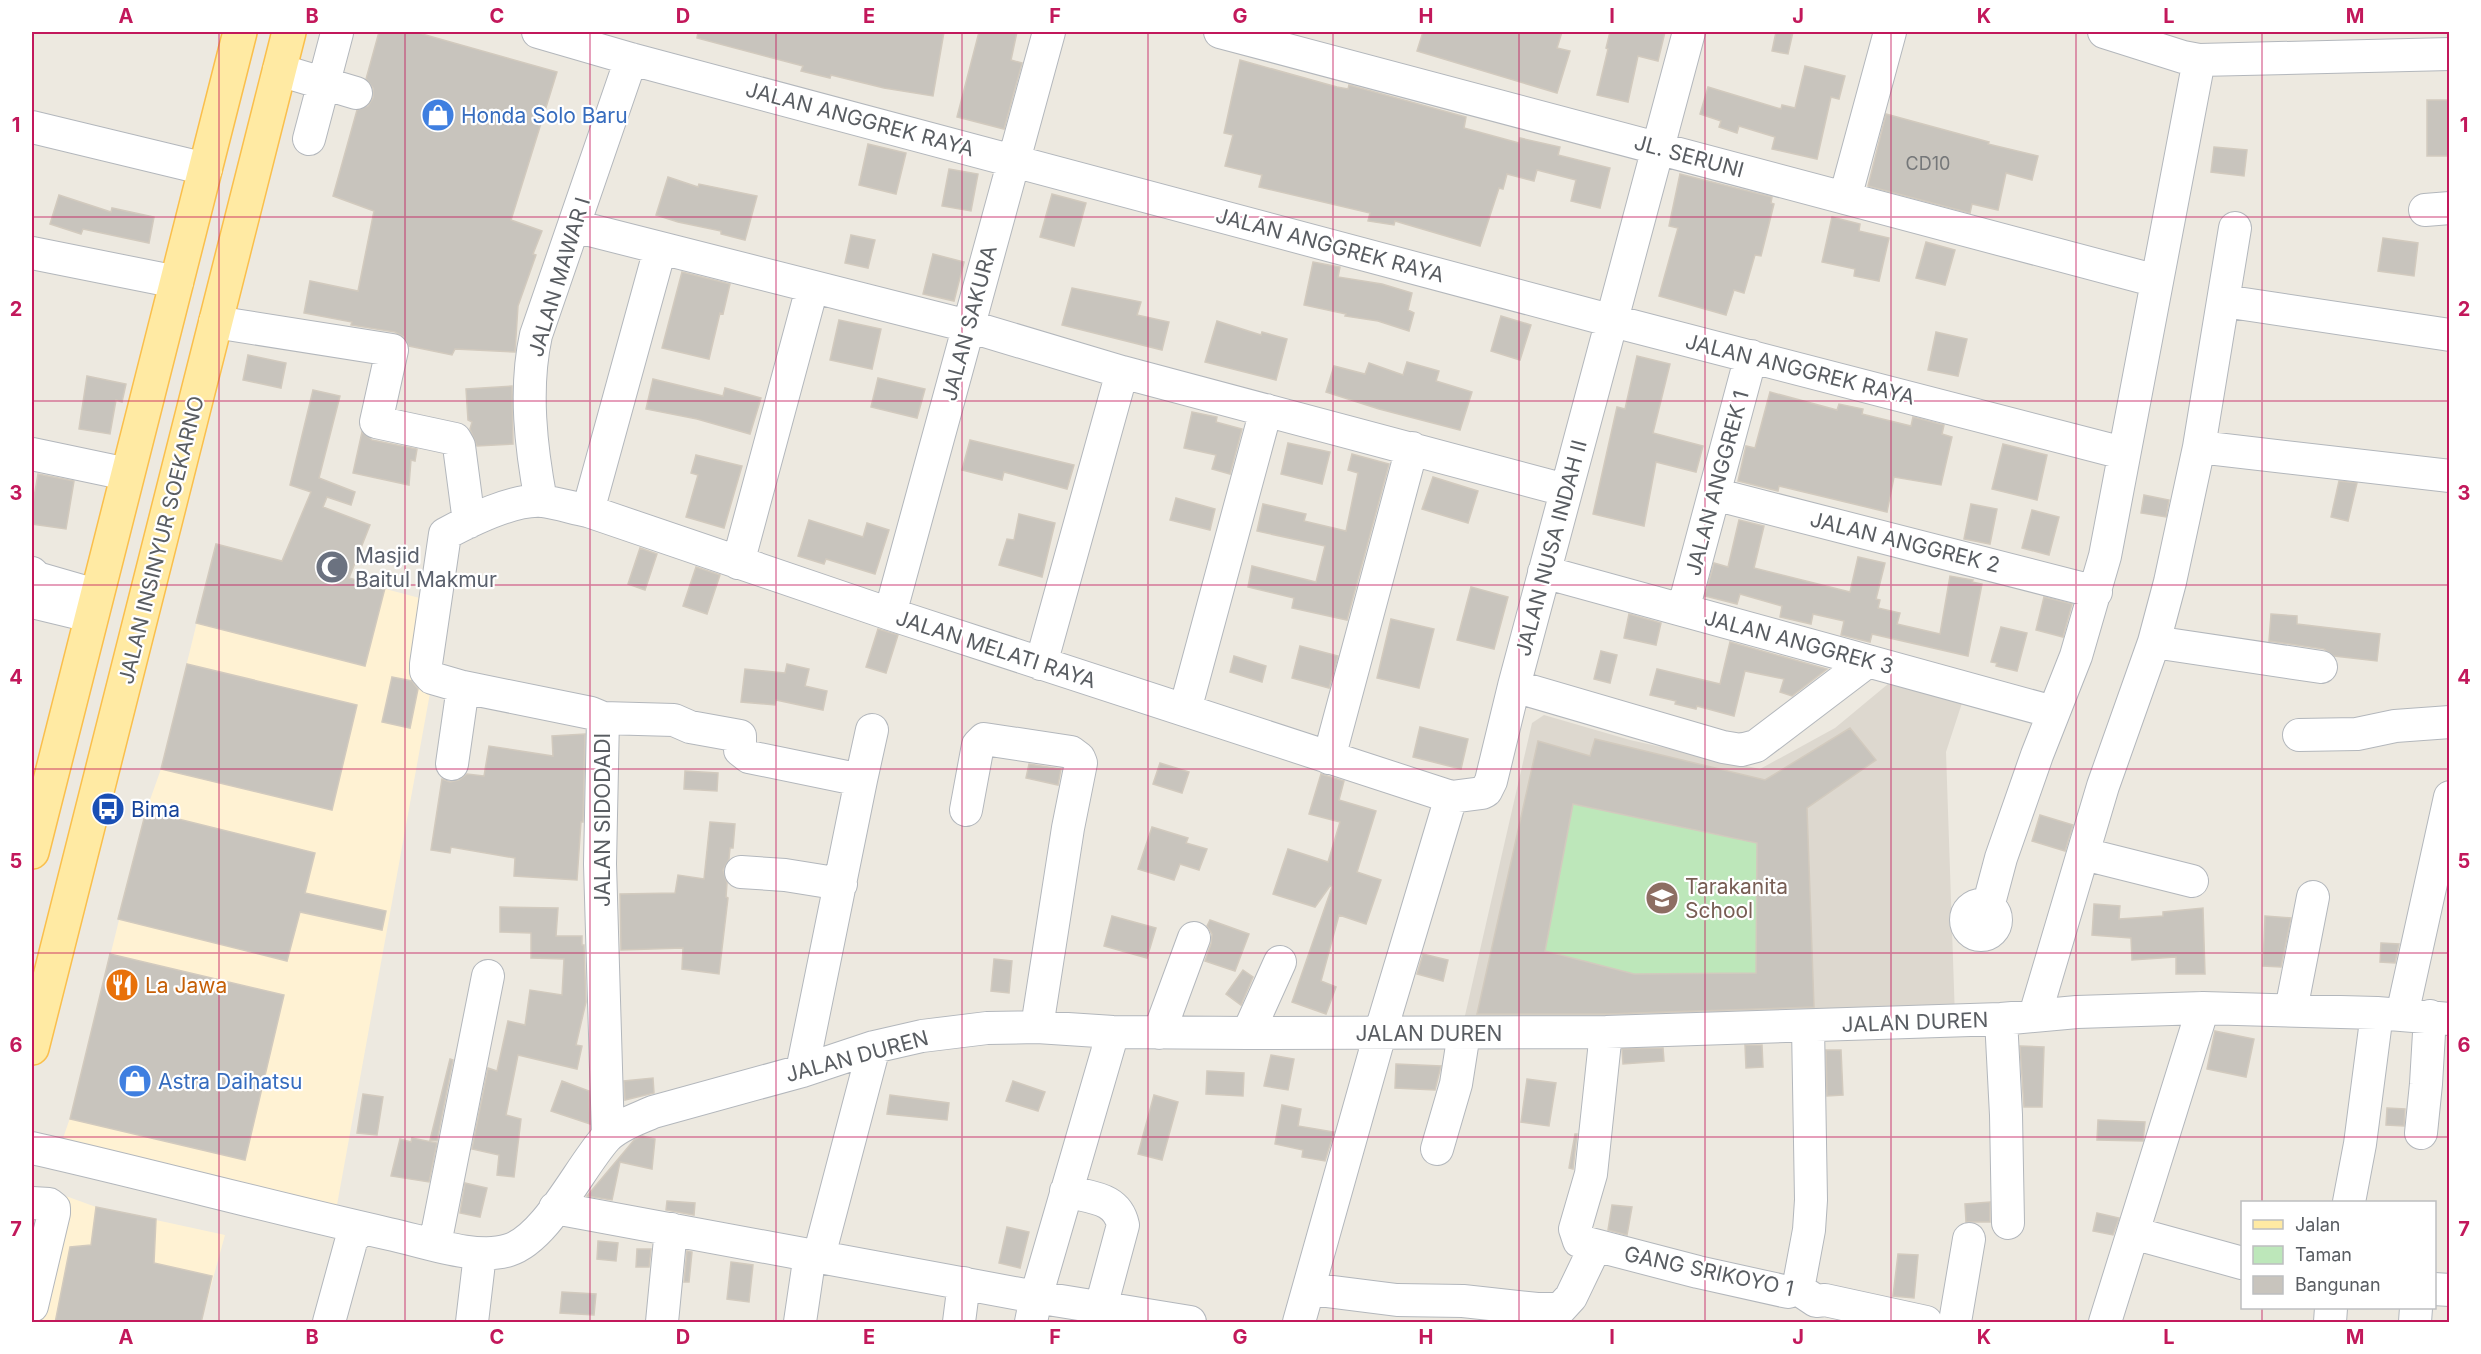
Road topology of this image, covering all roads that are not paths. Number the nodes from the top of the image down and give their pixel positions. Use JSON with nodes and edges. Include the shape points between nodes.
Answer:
{"nodes":[{"id":1,"x":240,"y":32,"type":"edge"},
{"id":2,"x":290,"y":32,"type":"edge"},
{"id":3,"x":538,"y":32,"type":"edge"},
{"id":4,"x":1049,"y":32,"type":"edge"},
{"id":5,"x":1220,"y":32,"type":"edge"},
{"id":6,"x":1689,"y":32,"type":"edge"},
{"id":7,"x":1890,"y":32,"type":"edge"},
{"id":8,"x":2104,"y":32,"type":"edge"},
{"id":9,"x":2422,"y":32,"type":"edge"},
{"id":10,"x":337,"y":33,"type":"dead end"},
{"id":11,"x":2450,"y":39,"type":"edge"},
{"id":12,"x":2450,"y":54,"type":"edge"},
{"id":13,"x":631,"y":59,"type":"junction"},
{"id":14,"x":2199,"y":60,"type":"junction"},
{"id":15,"x":279,"y":70,"type":"junction"},
{"id":16,"x":324,"y":84,"type":"junction"},
{"id":17,"x":356,"y":93,"type":"dead end"},
{"id":18,"x":32,"y":128,"type":"edge"},
{"id":19,"x":309,"y":139,"type":"dead end"},
{"id":20,"x":1658,"y":148,"type":"junction"},
{"id":21,"x":1015,"y":160,"type":"junction"},
{"id":22,"x":206,"y":169,"type":"junction"},
{"id":23,"x":1845,"y":198,"type":"junction"},
{"id":24,"x":574,"y":226,"type":"junction"},
{"id":25,"x":2235,"y":228,"type":"dead end"},
{"id":26,"x":660,"y":249,"type":"junction"},
{"id":27,"x":32,"y":253,"type":"edge"},
{"id":28,"x":2157,"y":281,"type":"junction"},
{"id":29,"x":177,"y":282,"type":"junction"},
{"id":30,"x":812,"y":288,"type":"junction"},
{"id":31,"x":2224,"y":301,"type":"junction"},
{"id":32,"x":1613,"y":321,"type":"junction"},
{"id":33,"x":215,"y":322,"type":"junction"},
{"id":34,"x":968,"y":326,"type":"junction"},
{"id":35,"x":2450,"y":335,"type":"edge"},
{"id":36,"x":1751,"y":356,"type":"junction"},
{"id":37,"x":1122,"y":372,"type":"junction"},
{"id":38,"x":1266,"y":410,"type":"junction"},
{"id":39,"x":2199,"y":447,"type":"junction"},
{"id":40,"x":1412,"y":448,"type":"junction"},
{"id":41,"x":2124,"y":453,"type":"junction"},
{"id":42,"x":32,"y":454,"type":"edge"},
{"id":43,"x":127,"y":474,"type":"junction"},
{"id":44,"x":2450,"y":476,"type":"edge"},
{"id":45,"x":1565,"y":490,"type":"junction"},
{"id":46,"x":1714,"y":494,"type":"junction"},
{"id":47,"x":541,"y":501,"type":"junction"},
{"id":48,"x":588,"y":511,"type":"junction"},
{"id":49,"x":457,"y":528,"type":"junction"},
{"id":50,"x":738,"y":563,"type":"junction"},
{"id":51,"x":1544,"y":572,"type":"junction"},
{"id":52,"x":32,"y":573,"type":"edge"},
{"id":53,"x":2096,"y":592,"type":"junction"},
{"id":54,"x":32,"y":602,"type":"edge"},
{"id":55,"x":93,"y":606,"type":"junction"},
{"id":56,"x":1683,"y":610,"type":"junction"},
{"id":57,"x":890,"y":614,"type":"junction"},
{"id":58,"x":2154,"y":642,"type":"junction"},
{"id":59,"x":1868,"y":661,"type":"junction"},
{"id":60,"x":1041,"y":664,"type":"junction"},
{"id":61,"x":2321,"y":667,"type":"dead end"},
{"id":62,"x":1514,"y":686,"type":"junction"},
{"id":63,"x":463,"y":687,"type":"junction"},
{"id":64,"x":1185,"y":710,"type":"junction"},
{"id":65,"x":2053,"y":712,"type":"junction"},
{"id":66,"x":603,"y":718,"type":"junction"},
{"id":67,"x":2450,"y":722,"type":"edge"},
{"id":68,"x":872,"y":729,"type":"dead end"},
{"id":69,"x":2299,"y":735,"type":"dead end"},
{"id":70,"x":1329,"y":758,"type":"junction"},
{"id":71,"x":452,"y":764,"type":"dead end"},
{"id":72,"x":41,"y":771,"type":"edge"},
{"id":73,"x":861,"y":780,"type":"junction"},
{"id":74,"x":2450,"y":796,"type":"edge"},
{"id":75,"x":1451,"y":797,"type":"junction"},
{"id":76,"x":966,"y":810,"type":"dead end"},
{"id":77,"x":32,"y":852,"type":"edge"},
{"id":78,"x":2084,"y":854,"type":"junction"},
{"id":79,"x":741,"y":872,"type":"dead end"},
{"id":80,"x":2192,"y":881,"type":"dead end"},
{"id":81,"x":841,"y":884,"type":"junction"},
{"id":82,"x":2313,"y":897,"type":"dead end"},
{"id":83,"x":1988,"y":907,"type":"dead end"},
{"id":84,"x":1194,"y":938,"type":"dead end"},
{"id":85,"x":1280,"y":962,"type":"dead end"},
{"id":86,"x":488,"y":976,"type":"dead end"},
{"id":87,"x":2203,"y":1008,"type":"junction"},
{"id":88,"x":2291,"y":1010,"type":"junction"},
{"id":89,"x":2035,"y":1015,"type":"junction"},
{"id":90,"x":2415,"y":1016,"type":"edge"},
{"id":91,"x":2001,"y":1019,"type":"junction"},
{"id":92,"x":1808,"y":1026,"type":"junction"},
{"id":93,"x":1037,"y":1027,"type":"junction"},
{"id":94,"x":1113,"y":1032,"type":"junction"},
{"id":95,"x":1606,"y":1032,"type":"junction"},
{"id":96,"x":1159,"y":1033,"type":"junction"},
{"id":97,"x":1248,"y":1033,"type":"junction"},
{"id":98,"x":1464,"y":1033,"type":"junction"},
{"id":99,"x":1380,"y":1034,"type":"junction"},
{"id":100,"x":874,"y":1047,"type":"junction"},
{"id":101,"x":32,"y":1048,"type":"edge"},
{"id":102,"x":802,"y":1071,"type":"junction"},
{"id":103,"x":2421,"y":1133,"type":"dead end"},
{"id":104,"x":608,"y":1136,"type":"junction"},
{"id":105,"x":32,"y":1148,"type":"edge"},
{"id":106,"x":1437,"y":1149,"type":"dead end"},
{"id":107,"x":1066,"y":1191,"type":"junction"},
{"id":108,"x":2349,"y":1201,"type":"edge"},
{"id":109,"x":32,"y":1203,"type":"edge"},
{"id":110,"x":555,"y":1208,"type":"junction"},
{"id":111,"x":2008,"y":1223,"type":"dead end"},
{"id":112,"x":671,"y":1229,"type":"junction"},
{"id":113,"x":354,"y":1231,"type":"junction"},
{"id":114,"x":2133,"y":1233,"type":"junction"},
{"id":115,"x":1970,"y":1239,"type":"dead end"},
{"id":116,"x":435,"y":1244,"type":"junction"},
{"id":117,"x":1595,"y":1247,"type":"junction"},
{"id":118,"x":480,"y":1254,"type":"junction"},
{"id":119,"x":815,"y":1255,"type":"junction"},
{"id":120,"x":2241,"y":1263,"type":"edge"},
{"id":121,"x":964,"y":1283,"type":"junction"},
{"id":122,"x":1310,"y":1289,"type":"junction"},
{"id":123,"x":1808,"y":1304,"type":"edge"},
{"id":124,"x":32,"y":1306,"type":"edge"},
{"id":125,"x":1101,"y":1307,"type":"junction"},
{"id":126,"x":1033,"y":1310,"type":"edge"},
{"id":127,"x":1435,"y":1312,"type":"edge"},
{"id":128,"x":1479,"y":1313,"type":"edge"},
{"id":129,"x":329,"y":1323,"type":"edge"},
{"id":130,"x":472,"y":1323,"type":"edge"},
{"id":131,"x":662,"y":1323,"type":"edge"},
{"id":132,"x":800,"y":1323,"type":"edge"},
{"id":133,"x":959,"y":1323,"type":"edge"},
{"id":134,"x":1190,"y":1323,"type":"edge"},
{"id":135,"x":1299,"y":1323,"type":"edge"},
{"id":136,"x":1926,"y":1323,"type":"edge"},
{"id":137,"x":1955,"y":1323,"type":"edge"},
{"id":138,"x":2105,"y":1323,"type":"edge"}],
"edges":[{"from":1,"to":22,"type":"main road"},
{"from":2,"to":15,"type":"main road","name":"JALAN INSINYUR SOEKARNO"},
{"from":3,"to":13,"type":"street","name":"JALAN ANGGREK RAYA"},
{"from":4,"to":21,"type":"street","name":"JALAN SAKURA"},
{"from":5,"to":20,"type":"street","name":"JL. SERUNI"},
{"from":6,"to":20,"type":"street","name":"JALAN NUSA INDAH II"},
{"from":7,"to":23,"type":"street"},
{"from":8,"to":14,"type":"street"},
{"from":9,"to":11,"type":"street"},
{"from":10,"to":16,"type":"street"},
{"from":12,"to":14,"type":"street"},
{"from":13,"to":21,"type":"street","name":"JALAN ANGGREK RAYA"},
{"from":13,"to":24,"type":"street","name":"JALAN MAWAR I"},
{"from":14,"to":28,"type":"street"},
{"from":15,"to":16,"type":"street"},
{"from":15,"to":33,"type":"main road","name":"JALAN INSINYUR SOEKARNO"},
{"from":16,"to":17,"type":"street"},
{"from":16,"to":19,"type":"street"},
{"from":18,"to":22,"type":"street"},
{"from":20,"to":23,"type":"street","name":"JL. SERUNI"},
{"from":20,"to":32,"type":"street","name":"JALAN NUSA INDAH II"},
{"from":21,"to":32,"type":"street","name":"JALAN ANGGREK RAYA"},
{"from":21,"to":34,"type":"street","name":"JALAN SAKURA"},
{"from":22,"to":29,"type":"main road"},
{"from":23,"to":28,"type":"street","name":"JL. SERUNI"},
{"from":24,"to":26,"type":"street"},
{"from":24,"to":47,"type":"street","name":"JALAN MAWAR I","via":[[532,353],[531,410]]},
{"from":25,"to":31,"type":"street"},
{"from":26,"to":30,"type":"street"},
{"from":26,"to":48,"type":"street"},
{"from":27,"to":29,"type":"street"},
{"from":28,"to":41,"type":"street"},
{"from":29,"to":43,"type":"main road"},
{"from":30,"to":34,"type":"street"},
{"from":30,"to":50,"type":"street"},
{"from":31,"to":35,"type":"street"},
{"from":31,"to":39,"type":"street"},
{"from":32,"to":36,"type":"street","name":"JALAN ANGGREK RAYA"},
{"from":32,"to":45,"type":"street","name":"JALAN NUSA INDAH II"},
{"from":33,"to":49,"type":"street","via":[[392,350],[376,422],[455,439],[459,446]]},
{"from":33,"to":101,"type":"main road","name":"JALAN INSINYUR SOEKARNO"},
{"from":34,"to":37,"type":"street"},
{"from":34,"to":57,"type":"street","name":"JALAN SAKURA"},
{"from":36,"to":41,"type":"street","name":"JALAN ANGGREK RAYA"},
{"from":36,"to":46,"type":"street","name":"JALAN ANGGREK 1"},
{"from":37,"to":38,"type":"street"},
{"from":37,"to":60,"type":"street"},
{"from":38,"to":40,"type":"street"},
{"from":38,"to":64,"type":"street"},
{"from":39,"to":44,"type":"street"},
{"from":39,"to":58,"type":"street"},
{"from":40,"to":45,"type":"street"},
{"from":40,"to":70,"type":"street"},
{"from":41,"to":53,"type":"street"},
{"from":42,"to":43,"type":"street"},
{"from":43,"to":55,"type":"main road"},
{"from":45,"to":51,"type":"street","name":"JALAN NUSA INDAH II"},
{"from":46,"to":53,"type":"street","name":"JALAN ANGGREK 2"},
{"from":46,"to":56,"type":"street","name":"JALAN ANGGREK 1"},
{"from":47,"to":48,"type":"street","name":"JALAN MELATI RAYA"},
{"from":47,"to":49,"type":"street","via":[[506,508]]},
{"from":48,"to":50,"type":"street","name":"JALAN MELATI RAYA"},
{"from":49,"to":63,"type":"street","name":"JALAN SIDODADI","via":[[429,636],[426,671],[432,678]]},
{"from":50,"to":57,"type":"street","name":"JALAN MELATI RAYA"},
{"from":51,"to":56,"type":"street","name":"JALAN ANGGREK 3"},
{"from":51,"to":62,"type":"street","name":"JALAN NUSA INDAH II"},
{"from":52,"to":55,"type":"street"},
{"from":53,"to":65,"type":"street"},
{"from":54,"to":55,"type":"street"},
{"from":55,"to":72,"type":"main road"},
{"from":56,"to":59,"type":"street","name":"JALAN ANGGREK 3"},
{"from":57,"to":60,"type":"street","name":"JALAN MELATI RAYA"},
{"from":58,"to":61,"type":"street"},
{"from":58,"to":78,"type":"street","via":[[2103,786]]},
{"from":59,"to":62,"type":"street","name":"JALAN NUSA INDAH II","via":[[1756,746],[1741,750]]},
{"from":59,"to":65,"type":"street","name":"JALAN ANGGREK 3"},
{"from":60,"to":64,"type":"street","name":"JALAN MELATI RAYA"},
{"from":62,"to":75,"type":"street","via":[[1486,791]]},
{"from":63,"to":66,"type":"street","name":"JALAN SIDODADI"},
{"from":63,"to":71,"type":"street"},
{"from":64,"to":70,"type":"street","name":"JALAN MELATI RAYA"},
{"from":65,"to":83,"type":"street","via":[[2001,858]]},
{"from":66,"to":73,"type":"street","via":[[674,720],[690,727],[740,736],[740,750],[749,757]]},
{"from":66,"to":104,"type":"street","name":"JALAN SIDODADI","via":[[600,864]]},
{"from":67,"to":69,"type":"street","via":[[2395,726],[2357,734]]},
{"from":68,"to":73,"type":"street"},
{"from":70,"to":75,"type":"street","name":"JALAN MELATI RAYA"},
{"from":72,"to":77,"type":"main road"},
{"from":73,"to":81,"type":"street"},
{"from":74,"to":90,"type":"street"},
{"from":75,"to":99,"type":"street"},
{"from":76,"to":93,"type":"street","via":[[978,745],[984,739],[1071,752],[1079,758]]},
{"from":78,"to":80,"type":"street"},
{"from":78,"to":89,"type":"street"},
{"from":79,"to":81,"type":"street"},
{"from":81,"to":102,"type":"street"},
{"from":82,"to":88,"type":"street"},
{"from":84,"to":96,"type":"street"},
{"from":85,"to":97,"type":"street"},
{"from":86,"to":116,"type":"street"},
{"from":87,"to":88,"type":"street","name":"JALAN DUREN"},
{"from":87,"to":89,"type":"street","name":"JALAN DUREN"},
{"from":87,"to":114,"type":"street"},
{"from":88,"to":90,"type":"street","name":"JALAN DUREN"},
{"from":89,"to":91,"type":"street","name":"JALAN DUREN"},
{"from":90,"to":103,"type":"street","via":[[2427,1084]]},
{"from":90,"to":108,"type":"street","via":[[2360,1143]]},
{"from":91,"to":92,"type":"street","name":"JALAN DUREN"},
{"from":91,"to":111,"type":"street"},
{"from":92,"to":95,"type":"street","name":"JALAN DUREN"},
{"from":92,"to":123,"type":"street"},
{"from":93,"to":94,"type":"street","name":"JALAN DUREN"},
{"from":93,"to":100,"type":"street","name":"JALAN DUREN","via":[[987,1028]]},
{"from":94,"to":96,"type":"street","name":"JALAN DUREN"},
{"from":94,"to":107,"type":"street"},
{"from":95,"to":98,"type":"street","name":"JALAN DUREN"},
{"from":95,"to":117,"type":"street","via":[[1590,1174],[1575,1229],[1579,1241]]},
{"from":96,"to":97,"type":"street","name":"JALAN DUREN"},
{"from":97,"to":99,"type":"street","name":"JALAN DUREN"},
{"from":98,"to":99,"type":"street","name":"JALAN DUREN"},
{"from":98,"to":106,"type":"street","via":[[1456,1084]]},
{"from":99,"to":122,"type":"street"},
{"from":100,"to":102,"type":"street","name":"JALAN DUREN"},
{"from":100,"to":119,"type":"street"},
{"from":102,"to":104,"type":"street","name":"JALAN DUREN","via":[[653,1112]]},
{"from":104,"to":110,"type":"street","name":"JALAN DUREN"},
{"from":105,"to":113,"type":"street"},
{"from":107,"to":125,"type":"street","via":[[1112,1203],[1121,1214],[1123,1225]]},
{"from":107,"to":126,"type":"street"},
{"from":109,"to":124,"type":"street","via":[[50,1204],[54,1208]]},
{"from":110,"to":112,"type":"street"},
{"from":110,"to":118,"type":"street","name":"JALAN DUREN","via":[[525,1242],[510,1250]]},
{"from":112,"to":119,"type":"street"},
{"from":112,"to":131,"type":"street"},
{"from":113,"to":116,"type":"street"},
{"from":113,"to":129,"type":"street"},
{"from":114,"to":120,"type":"street"},
{"from":114,"to":138,"type":"street"},
{"from":115,"to":137,"type":"street"},
{"from":116,"to":118,"type":"street"},
{"from":117,"to":123,"type":"street","name":"GANG SRIKOYO 1","via":[[1788,1292]]},
{"from":117,"to":128,"type":"street","via":[[1571,1298],[1560,1309]]},
{"from":118,"to":130,"type":"street"},
{"from":119,"to":121,"type":"street"},
{"from":119,"to":132,"type":"street"},
{"from":121,"to":126,"type":"street"},
{"from":121,"to":133,"type":"street"},
{"from":122,"to":127,"type":"street","via":[[1388,1299]]},
{"from":122,"to":135,"type":"street"},
{"from":123,"to":136,"type":"street","name":"GANG SRIKOYO 1","via":[[1825,1300]]},
{"from":125,"to":126,"type":"street"},
{"from":125,"to":134,"type":"street"},
{"from":127,"to":128,"type":"street"}]}
